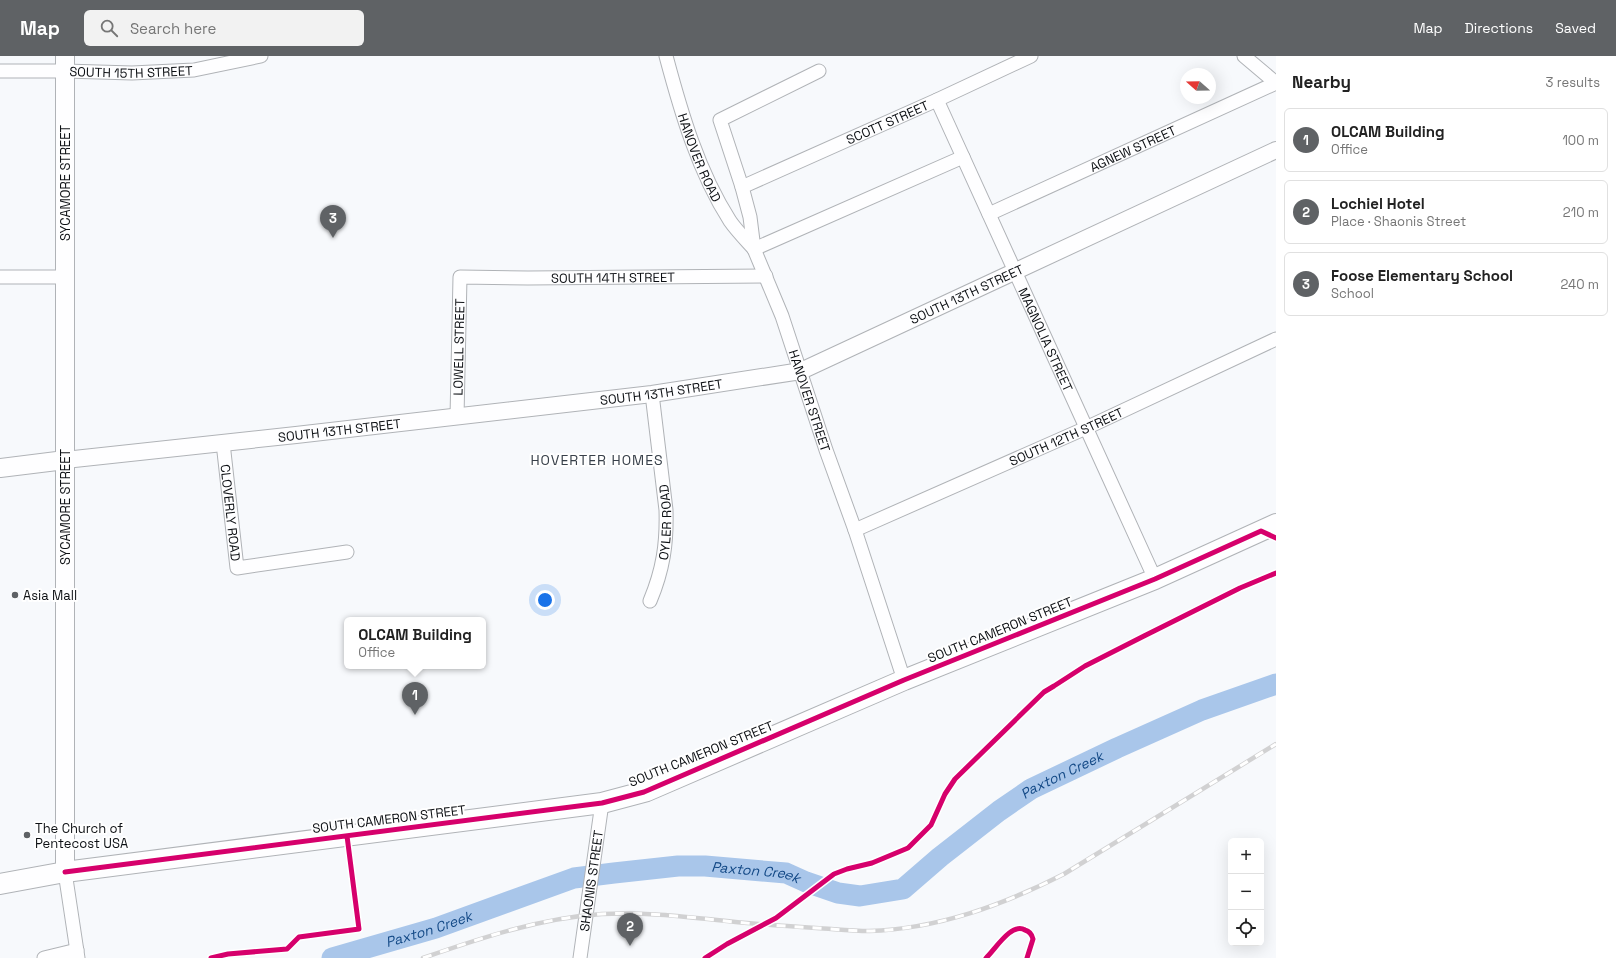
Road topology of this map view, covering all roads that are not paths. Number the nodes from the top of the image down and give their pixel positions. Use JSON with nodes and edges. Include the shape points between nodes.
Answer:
{"nodes":[{"id":1,"x":261,"y":56,"type":"edge"},
{"id":2,"x":666,"y":56,"type":"edge"},
{"id":3,"x":1031,"y":56,"type":"edge"},
{"id":4,"x":1244,"y":56,"type":"edge"},
{"id":5,"x":65,"y":64,"type":"edge"},
{"id":6,"x":0,"y":71,"type":"edge"},
{"id":7,"x":819,"y":71,"type":"dead end"},
{"id":8,"x":1276,"y":83,"type":"edge"},
{"id":9,"x":937,"y":100,"type":"junction"},
{"id":10,"x":1276,"y":150,"type":"edge"},
{"id":11,"x":963,"y":157,"type":"junction"},
{"id":12,"x":742,"y":186,"type":"junction"},
{"id":13,"x":989,"y":214,"type":"junction"},
{"id":14,"x":754,"y":249,"type":"junction"},
{"id":15,"x":1015,"y":272,"type":"junction"},
{"id":16,"x":766,"y":276,"type":"junction"},
{"id":17,"x":0,"y":277,"type":"edge"},
{"id":18,"x":65,"y":277,"type":"junction"},
{"id":19,"x":460,"y":277,"type":"joint"},
{"id":20,"x":1276,"y":339,"type":"edge"},
{"id":21,"x":802,"y":371,"type":"junction"},
{"id":22,"x":652,"y":394,"type":"junction"},
{"id":23,"x":457,"y":417,"type":"junction"},
{"id":24,"x":1086,"y":428,"type":"junction"},
{"id":25,"x":224,"y":443,"type":"junction"},
{"id":26,"x":65,"y":460,"type":"junction"},
{"id":27,"x":0,"y":468,"type":"edge"},
{"id":28,"x":1276,"y":524,"type":"edge"},
{"id":29,"x":855,"y":530,"type":"junction"},
{"id":30,"x":347,"y":552,"type":"dead end"},
{"id":31,"x":1155,"y":579,"type":"junction"},
{"id":32,"x":650,"y":601,"type":"dead end"},
{"id":33,"x":904,"y":680,"type":"junction"},
{"id":34,"x":602,"y":803,"type":"junction"},
{"id":35,"x":65,"y":872,"type":"junction"},
{"id":36,"x":0,"y":884,"type":"edge"},
{"id":37,"x":77,"y":954,"type":"edge"},
{"id":38,"x":44,"y":958,"type":"edge"},
{"id":39,"x":580,"y":958,"type":"edge"}],
"edges":[{"from":1,"to":5,"type":"street","name":"SOUTH 15TH STREET","via":[[194,70],[132,73]]},
{"from":2,"to":14,"type":"street","name":"HANOVER ROAD","via":[[682,115],[707,176],[731,223]]},
{"from":3,"to":9,"type":"street","name":"SCOTT STREET"},
{"from":4,"to":8,"type":"street"},
{"from":5,"to":6,"type":"street","name":"SOUTH 15TH STREET"},
{"from":5,"to":18,"type":"main road","name":"SYCAMORE STREET"},
{"from":7,"to":12,"type":"street","name":"HANOVER STREET","via":[[720,120]]},
{"from":8,"to":13,"type":"street","name":"AGNEW STREET"},
{"from":9,"to":11,"type":"street","name":"MAGNOLIA STREET"},
{"from":9,"to":12,"type":"street","name":"SCOTT STREET"},
{"from":10,"to":15,"type":"street","name":"SOUTH 13TH STREET"},
{"from":11,"to":13,"type":"street","name":"MAGNOLIA STREET"},
{"from":11,"to":14,"type":"street"},
{"from":12,"to":14,"type":"street","name":"HANOVER STREET","via":[[750,217]]},
{"from":13,"to":15,"type":"street","name":"MAGNOLIA STREET"},
{"from":14,"to":16,"type":"street","name":"HANOVER STREET"},
{"from":15,"to":21,"type":"street","name":"SOUTH 13TH STREET"},
{"from":15,"to":24,"type":"street","name":"MAGNOLIA STREET"},
{"from":16,"to":19,"type":"street","name":"SOUTH 14TH STREET"},
{"from":16,"to":21,"type":"street","name":"HANOVER STREET"},
{"from":17,"to":18,"type":"street"},
{"from":18,"to":26,"type":"main road","name":"SYCAMORE STREET"},
{"from":19,"to":23,"type":"street","name":"LOWELL STREET"},
{"from":20,"to":24,"type":"street","name":"SOUTH 12TH STREET"},
{"from":21,"to":22,"type":"street","name":"SOUTH 13TH STREET"},
{"from":21,"to":29,"type":"street","name":"HANOVER STREET","via":[[826,450]]},
{"from":22,"to":23,"type":"street","name":"SOUTH 13TH STREET"},
{"from":22,"to":32,"type":"street","name":"OYLER ROAD","via":[[666,529],[659,579]]},
{"from":23,"to":25,"type":"street","name":"SOUTH 13TH STREET"},
{"from":24,"to":29,"type":"street","name":"SOUTH 12TH STREET"},
{"from":24,"to":31,"type":"street","name":"MAGNOLIA STREET"},
{"from":25,"to":26,"type":"street","name":"SOUTH 13TH STREET"},
{"from":25,"to":30,"type":"street","name":"CLOVERLY ROAD","via":[[237,568]]},
{"from":26,"to":27,"type":"main road","name":"SOUTH 13TH STREET"},
{"from":26,"to":35,"type":"main road","name":"SYCAMORE STREET"},
{"from":28,"to":31,"type":"main road","name":"SOUTH CAMERON STREET"},
{"from":29,"to":33,"type":"street","name":"HANOVER STREET"},
{"from":31,"to":33,"type":"main road","name":"SOUTH CAMERON STREET"},
{"from":33,"to":34,"type":"main road","name":"SOUTH CAMERON STREET","via":[[647,791]]},
{"from":34,"to":35,"type":"main road","name":"SOUTH CAMERON STREET"},
{"from":34,"to":39,"type":"street","name":"SHAONIS STREET"},
{"from":35,"to":36,"type":"main road","name":"SOUTH CAMERON STREET"},
{"from":35,"to":37,"type":"street","name":"SYCAMORE STREET"},
{"from":37,"to":38,"type":"street"}]}
